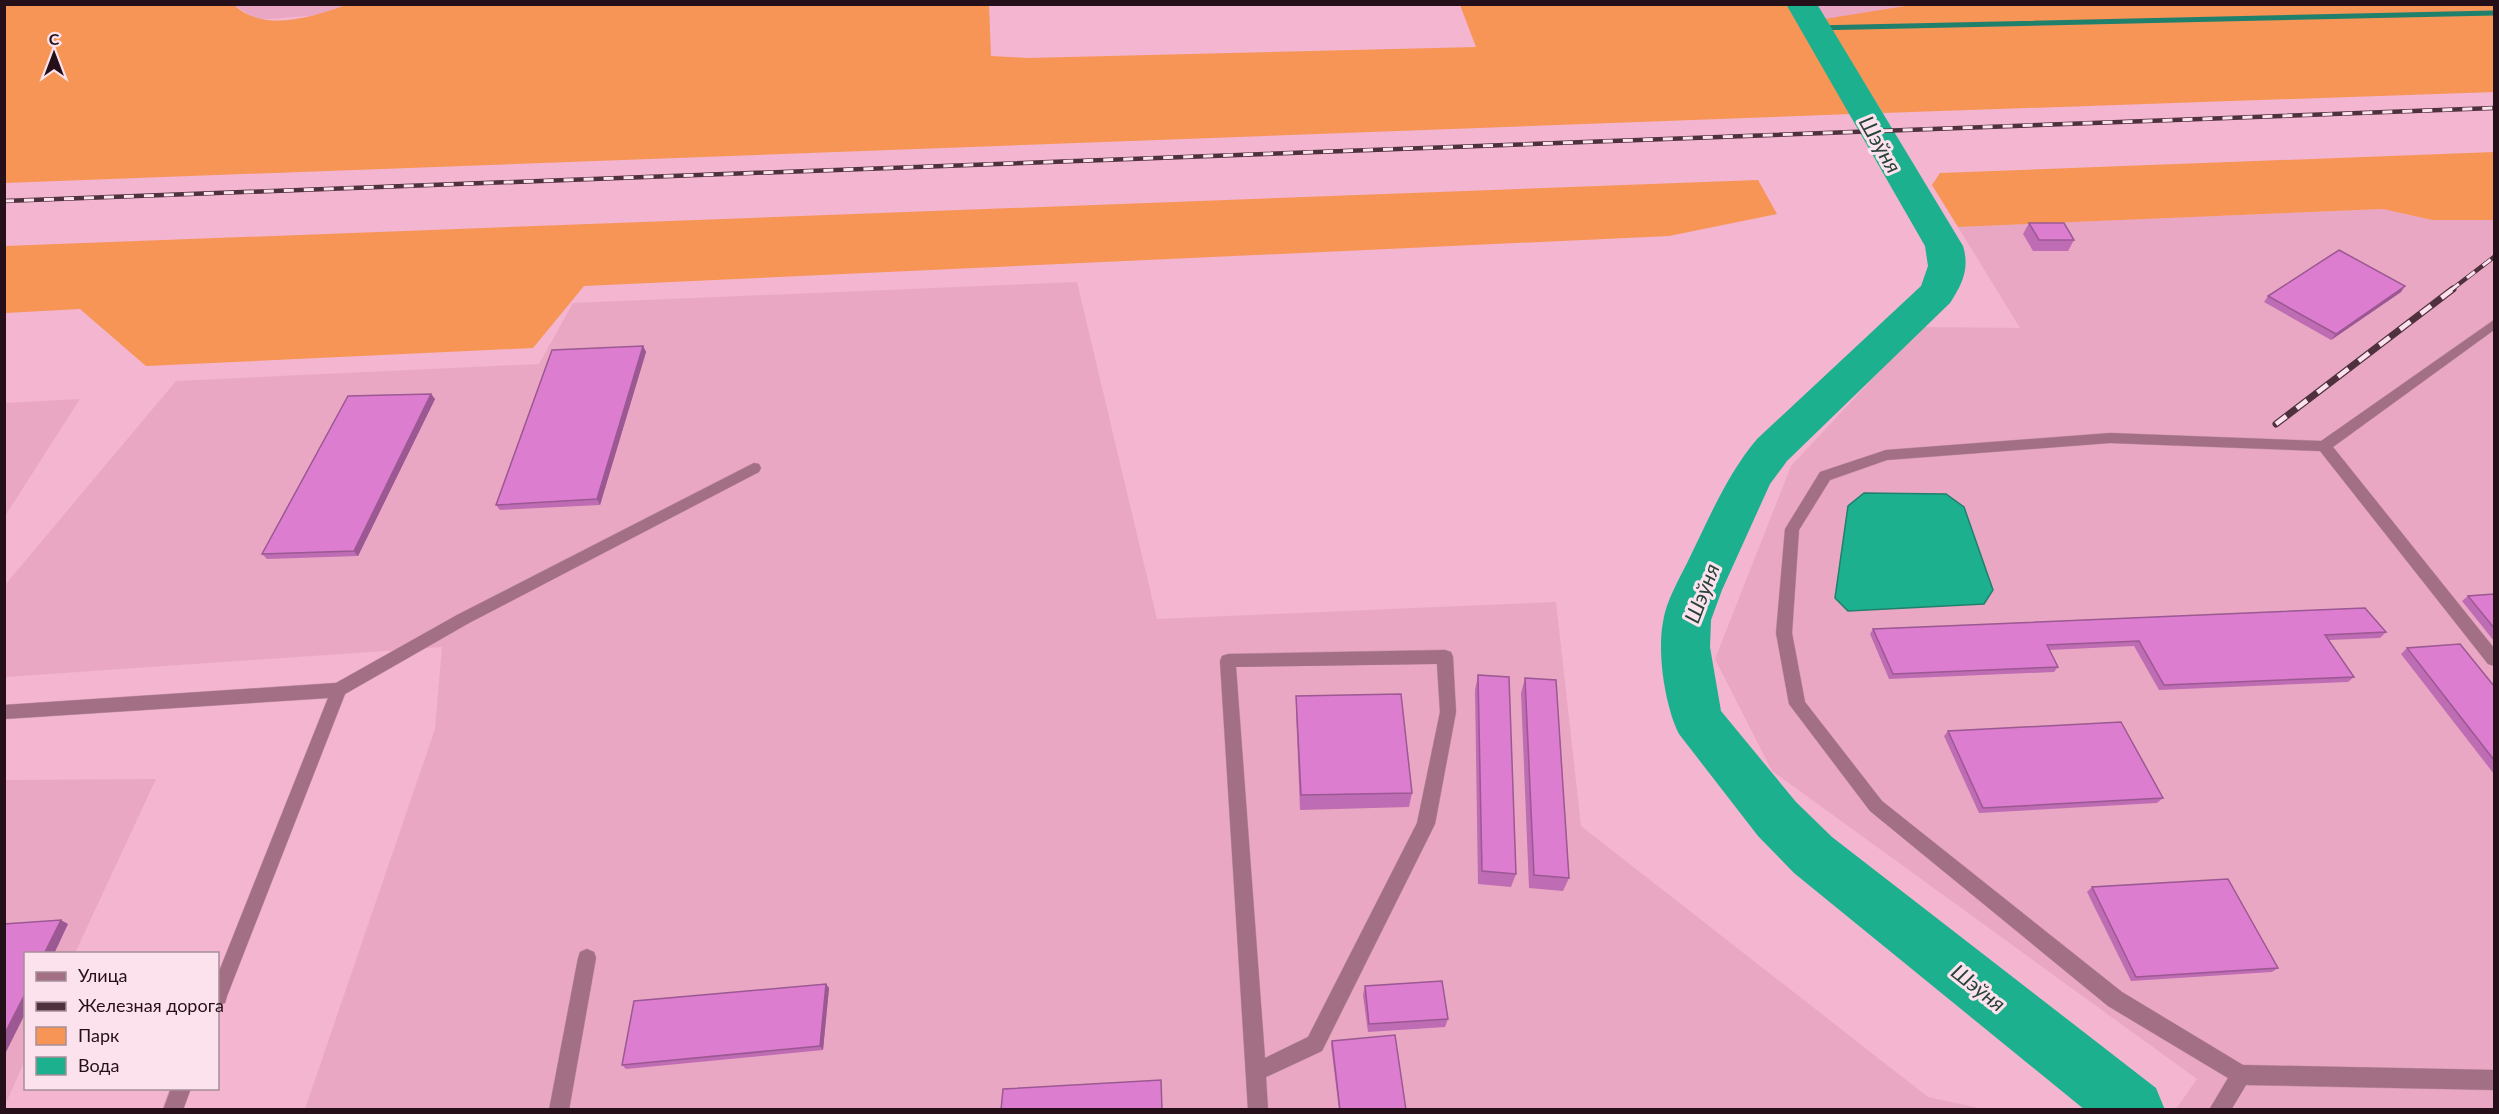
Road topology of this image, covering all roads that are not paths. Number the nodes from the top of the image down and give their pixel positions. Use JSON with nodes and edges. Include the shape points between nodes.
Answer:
{"nodes":[{"id":1,"x":2494,"y":324,"type":"edge"},
{"id":2,"x":2324,"y":446,"type":"junction"},
{"id":3,"x":754,"y":468,"type":"dead end"},
{"id":4,"x":2494,"y":660,"type":"edge"},
{"id":5,"x":339,"y":690,"type":"junction"},
{"id":6,"x":4,"y":712,"type":"edge"},
{"id":7,"x":587,"y":958,"type":"dead end"},
{"id":8,"x":219,"y":993,"type":"edge"},
{"id":9,"x":1256,"y":1072,"type":"junction"},
{"id":10,"x":2241,"y":1075,"type":"junction"},
{"id":11,"x":2494,"y":1080,"type":"edge"},
{"id":12,"x":182,"y":1090,"type":"edge"},
{"id":13,"x":173,"y":1110,"type":"edge"},
{"id":14,"x":559,"y":1110,"type":"edge"},
{"id":15,"x":1258,"y":1110,"type":"edge"},
{"id":16,"x":2219,"y":1110,"type":"edge"}],
"edges":[{"from":1,"to":2,"type":"street"},
{"from":2,"to":4,"type":"street"},
{"from":2,"to":10,"type":"street","via":[[2110,438],[1886,455],[1825,476],[1792,529],[1784,633],[1797,704],[1876,806],[2115,999]]},
{"from":3,"to":5,"type":"street","via":[[463,619]]},
{"from":5,"to":6,"type":"street"},
{"from":5,"to":8,"type":"street"},
{"from":7,"to":14,"type":"street"},
{"from":9,"to":9,"type":"street","via":[[1228,661],[1445,657],[1448,712],[1425,824],[1315,1044]]},
{"from":9,"to":15,"type":"street"},
{"from":10,"to":11,"type":"street"},
{"from":10,"to":16,"type":"street"},
{"from":12,"to":13,"type":"street"}]}
